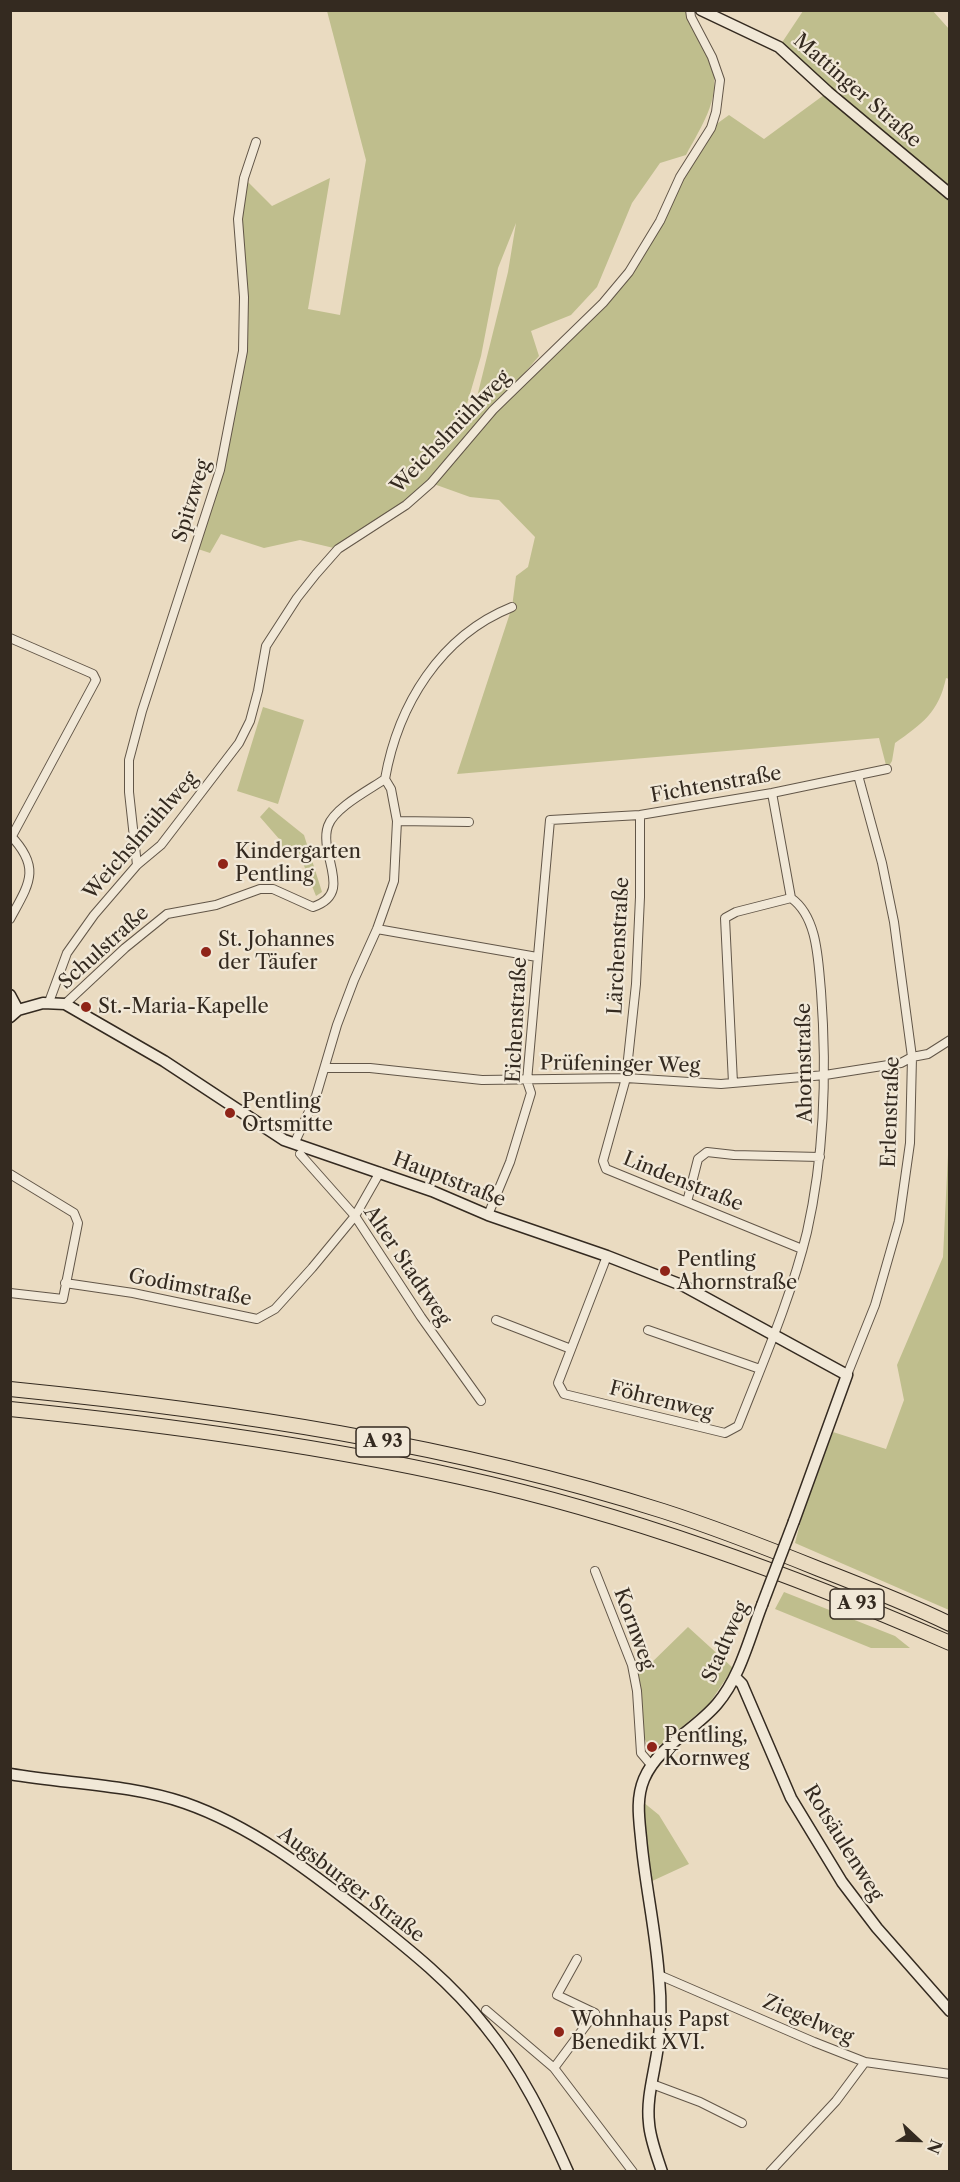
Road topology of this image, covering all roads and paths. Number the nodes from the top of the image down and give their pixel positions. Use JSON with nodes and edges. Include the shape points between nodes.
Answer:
{"nodes":[{"id":1,"x":690,"y":10,"type":"edge"},
{"id":2,"x":701,"y":10,"type":"edge"},
{"id":3,"x":256,"y":142,"type":"dead end"},
{"id":4,"x":950,"y":194,"type":"edge"},
{"id":5,"x":512,"y":607,"type":"dead end"},
{"id":6,"x":10,"y":638,"type":"edge"},
{"id":7,"x":887,"y":769,"type":"dead end"},
{"id":8,"x":858,"y":775,"type":"junction"},
{"id":9,"x":385,"y":779,"type":"junction"},
{"id":10,"x":772,"y":793,"type":"junction"},
{"id":11,"x":640,"y":815,"type":"junction"},
{"id":12,"x":550,"y":820,"type":"joint"},
{"id":13,"x":397,"y":821,"type":"junction"},
{"id":14,"x":469,"y":822,"type":"dead end"},
{"id":15,"x":11,"y":835,"type":"edge"},
{"id":16,"x":137,"y":865,"type":"junction"},
{"id":17,"x":791,"y":898,"type":"junction"},
{"id":18,"x":10,"y":919,"type":"edge"},
{"id":19,"x":377,"y":929,"type":"junction"},
{"id":20,"x":537,"y":957,"type":"junction"},
{"id":21,"x":10,"y":996,"type":"edge"},
{"id":22,"x":49,"y":1002,"type":"junction"},
{"id":23,"x":65,"y":1004,"type":"junction"},
{"id":24,"x":14,"y":1013,"type":"edge"},
{"id":25,"x":950,"y":1040,"type":"edge"},
{"id":26,"x":912,"y":1057,"type":"junction"},
{"id":27,"x":326,"y":1068,"type":"junction"},
{"id":28,"x":825,"y":1075,"type":"junction"},
{"id":29,"x":626,"y":1078,"type":"junction"},
{"id":30,"x":527,"y":1081,"type":"junction"},
{"id":31,"x":733,"y":1083,"type":"junction"},
{"id":32,"x":295,"y":1142,"type":"junction"},
{"id":33,"x":300,"y":1154,"type":"dead end"},
{"id":34,"x":820,"y":1157,"type":"junction"},
{"id":35,"x":380,"y":1172,"type":"junction"},
{"id":36,"x":10,"y":1174,"type":"edge"},
{"id":37,"x":687,"y":1202,"type":"junction"},
{"id":38,"x":488,"y":1215,"type":"junction"},
{"id":39,"x":355,"y":1216,"type":"junction"},
{"id":40,"x":802,"y":1249,"type":"junction"},
{"id":41,"x":607,"y":1256,"type":"junction"},
{"id":42,"x":66,"y":1282,"type":"junction"},
{"id":43,"x":10,"y":1293,"type":"edge"},
{"id":44,"x":496,"y":1320,"type":"dead end"},
{"id":45,"x":648,"y":1330,"type":"dead end"},
{"id":46,"x":774,"y":1336,"type":"junction"},
{"id":47,"x":571,"y":1349,"type":"junction"},
{"id":48,"x":760,"y":1369,"type":"junction"},
{"id":49,"x":847,"y":1375,"type":"junction"},
{"id":50,"x":10,"y":1389,"type":"edge"},
{"id":51,"x":481,"y":1401,"type":"dead end"},
{"id":52,"x":10,"y":1409,"type":"edge"},
{"id":53,"x":595,"y":1571,"type":"dead end"},
{"id":54,"x":950,"y":1624,"type":"edge"},
{"id":55,"x":950,"y":1643,"type":"edge"},
{"id":56,"x":735,"y":1677,"type":"junction"},
{"id":57,"x":652,"y":1766,"type":"junction"},
{"id":58,"x":10,"y":1774,"type":"edge"},
{"id":59,"x":577,"y":1959,"type":"dead end"},
{"id":60,"x":659,"y":1975,"type":"junction"},
{"id":61,"x":486,"y":2010,"type":"dead end"},
{"id":62,"x":950,"y":2011,"type":"edge"},
{"id":63,"x":866,"y":2061,"type":"junction"},
{"id":64,"x":554,"y":2068,"type":"junction"},
{"id":65,"x":950,"y":2074,"type":"edge"},
{"id":66,"x":652,"y":2084,"type":"junction"},
{"id":67,"x":742,"y":2123,"type":"dead end"},
{"id":68,"x":568,"y":2172,"type":"edge"},
{"id":69,"x":633,"y":2172,"type":"edge"},
{"id":70,"x":662,"y":2172,"type":"edge"},
{"id":71,"x":770,"y":2172,"type":"edge"}],
"edges":[{"from":1,"to":16,"type":"street","name":"Weichslmühlweg","via":[[720,80],[716,112],[711,128],[629,273],[493,410],[431,483],[338,549],[316,574],[266,646],[250,721],[239,743],[161,845]]},
{"from":2,"to":4,"type":"street","name":"Mattinger Straße","via":[[779,47]]},
{"from":3,"to":16,"type":"street","name":"Spitzweg","via":[[244,178],[238,219],[243,351],[220,470],[129,760]]},
{"from":5,"to":9,"type":"street","via":[[466,632],[428,671],[411,701],[388,760]]},
{"from":6,"to":15,"type":"street","via":[[93,674],[96,680]]},
{"from":7,"to":8,"type":"street","name":"Fichtenstraße"},
{"from":8,"to":10,"type":"street","name":"Fichtenstraße"},
{"from":8,"to":26,"type":"street","name":"Erlenstraße","via":[[894,922]]},
{"from":9,"to":13,"type":"street","via":[[391,789]]},
{"from":9,"to":23,"type":"street","name":"Schulstraße","via":[[333,815],[326,843],[334,880],[332,894],[323,903],[313,907],[273,889],[260,889],[216,905],[166,914]]},
{"from":10,"to":11,"type":"street","name":"Fichtenstraße"},
{"from":10,"to":17,"type":"street","name":"Ahornstraße"},
{"from":11,"to":12,"type":"street","name":"Fichtenstraße"},
{"from":11,"to":29,"type":"street","name":"Lärchenstraße","via":[[640,897]]},
{"from":12,"to":20,"type":"street","name":"Eichenstraße"},
{"from":13,"to":14,"type":"street"},
{"from":13,"to":19,"type":"street","via":[[394,880]]},
{"from":15,"to":18,"type":"street","via":[[31,868],[29,885]]},
{"from":16,"to":22,"type":"street","name":"Weichslmühlweg","via":[[67,953]]},
{"from":17,"to":28,"type":"street","name":"Ahornstraße","via":[[800,904],[811,926],[819,974]]},
{"from":17,"to":31,"type":"street","via":[[725,918]]},
{"from":19,"to":20,"type":"street"},
{"from":19,"to":27,"type":"street","via":[[337,1025]]},
{"from":20,"to":30,"type":"street","name":"Eichenstraße"},
{"from":21,"to":24,"type":"street"},
{"from":22,"to":23,"type":"street","name":"Hauptstraße"},
{"from":22,"to":24,"type":"street"},
{"from":23,"to":32,"type":"street","name":"Hauptstraße","via":[[164,1061],[267,1130]]},
{"from":25,"to":26,"type":"street","name":"Prüfeninger Weg","via":[[928,1054]]},
{"from":26,"to":28,"type":"street","name":"Prüfeninger Weg","via":[[901,1063]]},
{"from":26,"to":49,"type":"street","name":"Erlenstraße","via":[[910,1143],[899,1221],[875,1305]]},
{"from":27,"to":30,"type":"street","name":"Prüfeninger Weg"},
{"from":27,"to":32,"type":"street"},
{"from":28,"to":31,"type":"street","name":"Prüfeninger Weg"},
{"from":28,"to":34,"type":"street","name":"Ahornstraße"},
{"from":29,"to":30,"type":"street","name":"Prüfeninger Weg"},
{"from":29,"to":31,"type":"street","name":"Prüfeninger Weg"},
{"from":29,"to":37,"type":"street","name":"Lindenstraße","via":[[603,1161],[606,1169]]},
{"from":30,"to":38,"type":"street","name":"Eichenstraße","via":[[531,1094]]},
{"from":32,"to":35,"type":"street","name":"Hauptstraße"},
{"from":33,"to":39,"type":"street","name":"Alter Stadtweg"},
{"from":34,"to":37,"type":"street","via":[[707,1152],[698,1159]]},
{"from":34,"to":40,"type":"street","name":"Ahornstraße"},
{"from":35,"to":38,"type":"street","name":"Hauptstraße"},
{"from":35,"to":39,"type":"street","name":"Godimstraße"},
{"from":36,"to":42,"type":"street","via":[[74,1214],[78,1223]]},
{"from":37,"to":40,"type":"street","name":"Lindenstraße"},
{"from":38,"to":41,"type":"street","name":"Hauptstraße"},
{"from":39,"to":42,"type":"street","name":"Godimstraße","via":[[275,1309],[257,1319]]},
{"from":39,"to":51,"type":"street","name":"Alter Stadtweg"},
{"from":40,"to":46,"type":"street","name":"Ahornstraße"},
{"from":41,"to":46,"type":"street","name":"Hauptstraße","via":[[684,1286]]},
{"from":41,"to":47,"type":"street","name":"Föhrenweg"},
{"from":42,"to":43,"type":"street","via":[[63,1299]]},
{"from":44,"to":47,"type":"street"},
{"from":45,"to":48,"type":"street"},
{"from":46,"to":48,"type":"street","name":"Föhrenweg"},
{"from":46,"to":49,"type":"street","name":"Hauptstraße"},
{"from":47,"to":48,"type":"street","name":"Föhrenweg","via":[[558,1383],[564,1394],[725,1433],[738,1425]]},
{"from":49,"to":56,"type":"street","name":"Stadtweg","bridge":true},
{"from":50,"to":54,"type":"highway","number":"A 93","via":[[247,1418],[390,1443],[551,1479],[663,1511],[746,1541]]},
{"from":52,"to":55,"type":"highway","number":"A 93","via":[[236,1436],[461,1477],[598,1513],[731,1556]]},
{"from":53,"to":57,"type":"street","name":"Kornweg","via":[[632,1665],[641,1753]]},
{"from":56,"to":57,"type":"street","name":"Stadtweg","via":[[717,1704]]},
{"from":56,"to":62,"type":"street","name":"Rotsäulenweg","via":[[742,1684],[791,1798],[842,1882]]},
{"from":57,"to":60,"type":"street","name":"Stadtweg","via":[[639,1795],[639,1813]]},
{"from":58,"to":68,"type":"street","name":"Augsburger Straße","via":[[111,1787],[185,1803],[263,1841],[313,1874],[405,1946],[484,2024],[544,2117]]},
{"from":59,"to":64,"type":"street","via":[[557,1995],[595,2013]]},
{"from":60,"to":63,"type":"street","name":"Ziegelweg"},
{"from":60,"to":66,"type":"street","name":"Stadtweg","via":[[658,2045]]},
{"from":61,"to":64,"type":"street"},
{"from":63,"to":65,"type":"street","name":"Ziegelweg"},
{"from":63,"to":71,"type":"street","via":[[836,2101]]},
{"from":64,"to":69,"type":"street"},
{"from":66,"to":67,"type":"street"},
{"from":66,"to":70,"type":"street","name":"Stadtweg","via":[[649,2123]]}]}
